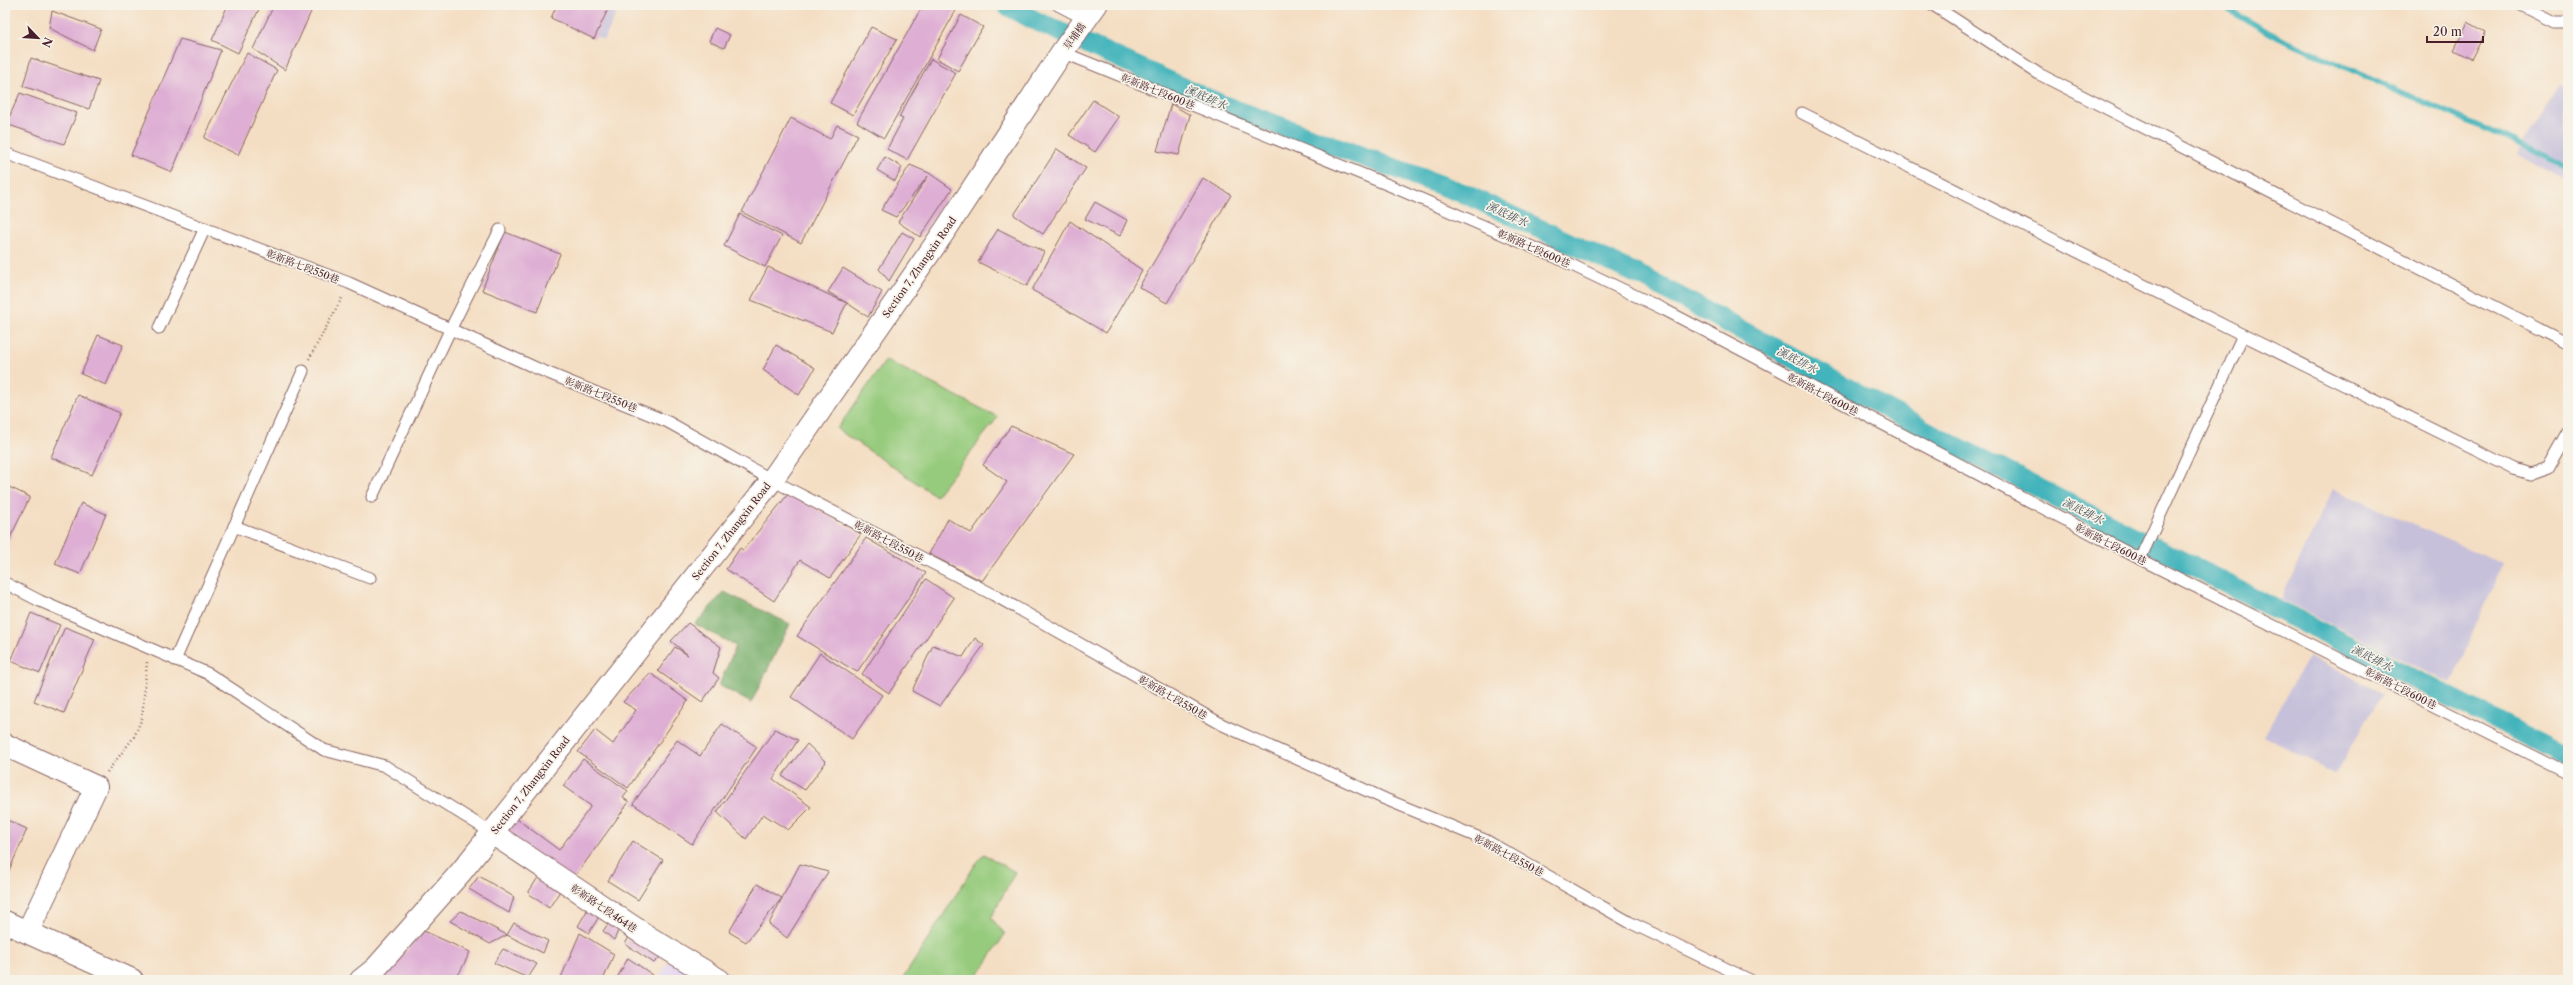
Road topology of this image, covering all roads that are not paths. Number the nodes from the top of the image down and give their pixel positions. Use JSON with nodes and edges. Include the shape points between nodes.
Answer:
{"nodes":[{"id":1,"x":1058,"y":5,"type":"edge"},
{"id":2,"x":1933,"y":5,"type":"edge"},
{"id":3,"x":2521,"y":5,"type":"edge"},
{"id":4,"x":1091,"y":12,"type":"edge"},
{"id":5,"x":2568,"y":22,"type":"edge"},
{"id":6,"x":1062,"y":52,"type":"junction"},
{"id":7,"x":1802,"y":113,"type":"dead end"},
{"id":8,"x":5,"y":153,"type":"edge"},
{"id":9,"x":205,"y":228,"type":"junction"},
{"id":10,"x":500,"y":230,"type":"dead end"},
{"id":11,"x":159,"y":328,"type":"dead end"},
{"id":12,"x":450,"y":330,"type":"junction"},
{"id":13,"x":2243,"y":335,"type":"junction"},
{"id":14,"x":2568,"y":344,"type":"edge"},
{"id":15,"x":303,"y":371,"type":"road end"},
{"id":16,"x":2567,"y":437,"type":"edge"},
{"id":17,"x":772,"y":480,"type":"junction"},
{"id":18,"x":372,"y":497,"type":"dead end"},
{"id":19,"x":234,"y":526,"type":"junction"},
{"id":20,"x":2140,"y":559,"type":"junction"},
{"id":21,"x":370,"y":578,"type":"dead end"},
{"id":22,"x":5,"y":583,"type":"edge"},
{"id":23,"x":175,"y":660,"type":"junction"},
{"id":24,"x":5,"y":745,"type":"edge"},
{"id":25,"x":2568,"y":773,"type":"edge"},
{"id":26,"x":492,"y":833,"type":"junction"},
{"id":27,"x":5,"y":922,"type":"edge"},
{"id":28,"x":28,"y":931,"type":"junction"},
{"id":29,"x":132,"y":980,"type":"edge"},
{"id":30,"x":361,"y":980,"type":"edge"},
{"id":31,"x":719,"y":980,"type":"edge"},
{"id":32,"x":1750,"y":980,"type":"edge"}],
"edges":[{"from":1,"to":4,"type":"lane"},
{"from":2,"to":14,"type":"lane","via":[[2039,74]]},
{"from":3,"to":5,"type":"lane","via":[[2555,22]]},
{"from":4,"to":6,"type":"street","name":"草埔橋"},
{"from":6,"to":17,"type":"street","name":"Section 7, Zhangxin Road","via":[[946,229]]},
{"from":6,"to":20,"type":"lane","name":"彰新路七段600巷","via":[[1383,183],[1553,256],[1665,310]]},
{"from":7,"to":13,"type":"lane"},
{"from":8,"to":9,"type":"lane","name":"彰新路七段550巷"},
{"from":9,"to":11,"type":"lane"},
{"from":9,"to":12,"type":"lane","name":"彰新路七段550巷","via":[[350,284]]},
{"from":10,"to":12,"type":"lane"},
{"from":12,"to":17,"type":"lane","name":"彰新路七段550巷","via":[[668,422]]},
{"from":12,"to":18,"type":"lane"},
{"from":13,"to":16,"type":"lane","via":[[2514,469],[2530,474],[2547,468]]},
{"from":13,"to":20,"type":"lane"},
{"from":15,"to":19,"type":"lane"},
{"from":17,"to":26,"type":"street","name":"Section 7, Zhangxin Road"},
{"from":17,"to":32,"type":"lane","name":"彰新路七段550巷","via":[[994,596],[1223,725],[1385,799],[1485,840],[1629,922]]},
{"from":19,"to":21,"type":"lane"},
{"from":19,"to":23,"type":"lane"},
{"from":20,"to":25,"type":"lane","name":"彰新路七段600巷"},
{"from":22,"to":23,"type":"lane"},
{"from":23,"to":26,"type":"lane","via":[[209,674],[324,750],[385,766]]},
{"from":24,"to":28,"type":"street","via":[[96,787]]},
{"from":26,"to":30,"type":"street","name":"Section 7, Zhangxin Road","via":[[376,968]]},
{"from":26,"to":31,"type":"street","name":"彰新路七段464巷","via":[[648,937]]},
{"from":27,"to":28,"type":"street"},
{"from":28,"to":29,"type":"street"}]}
